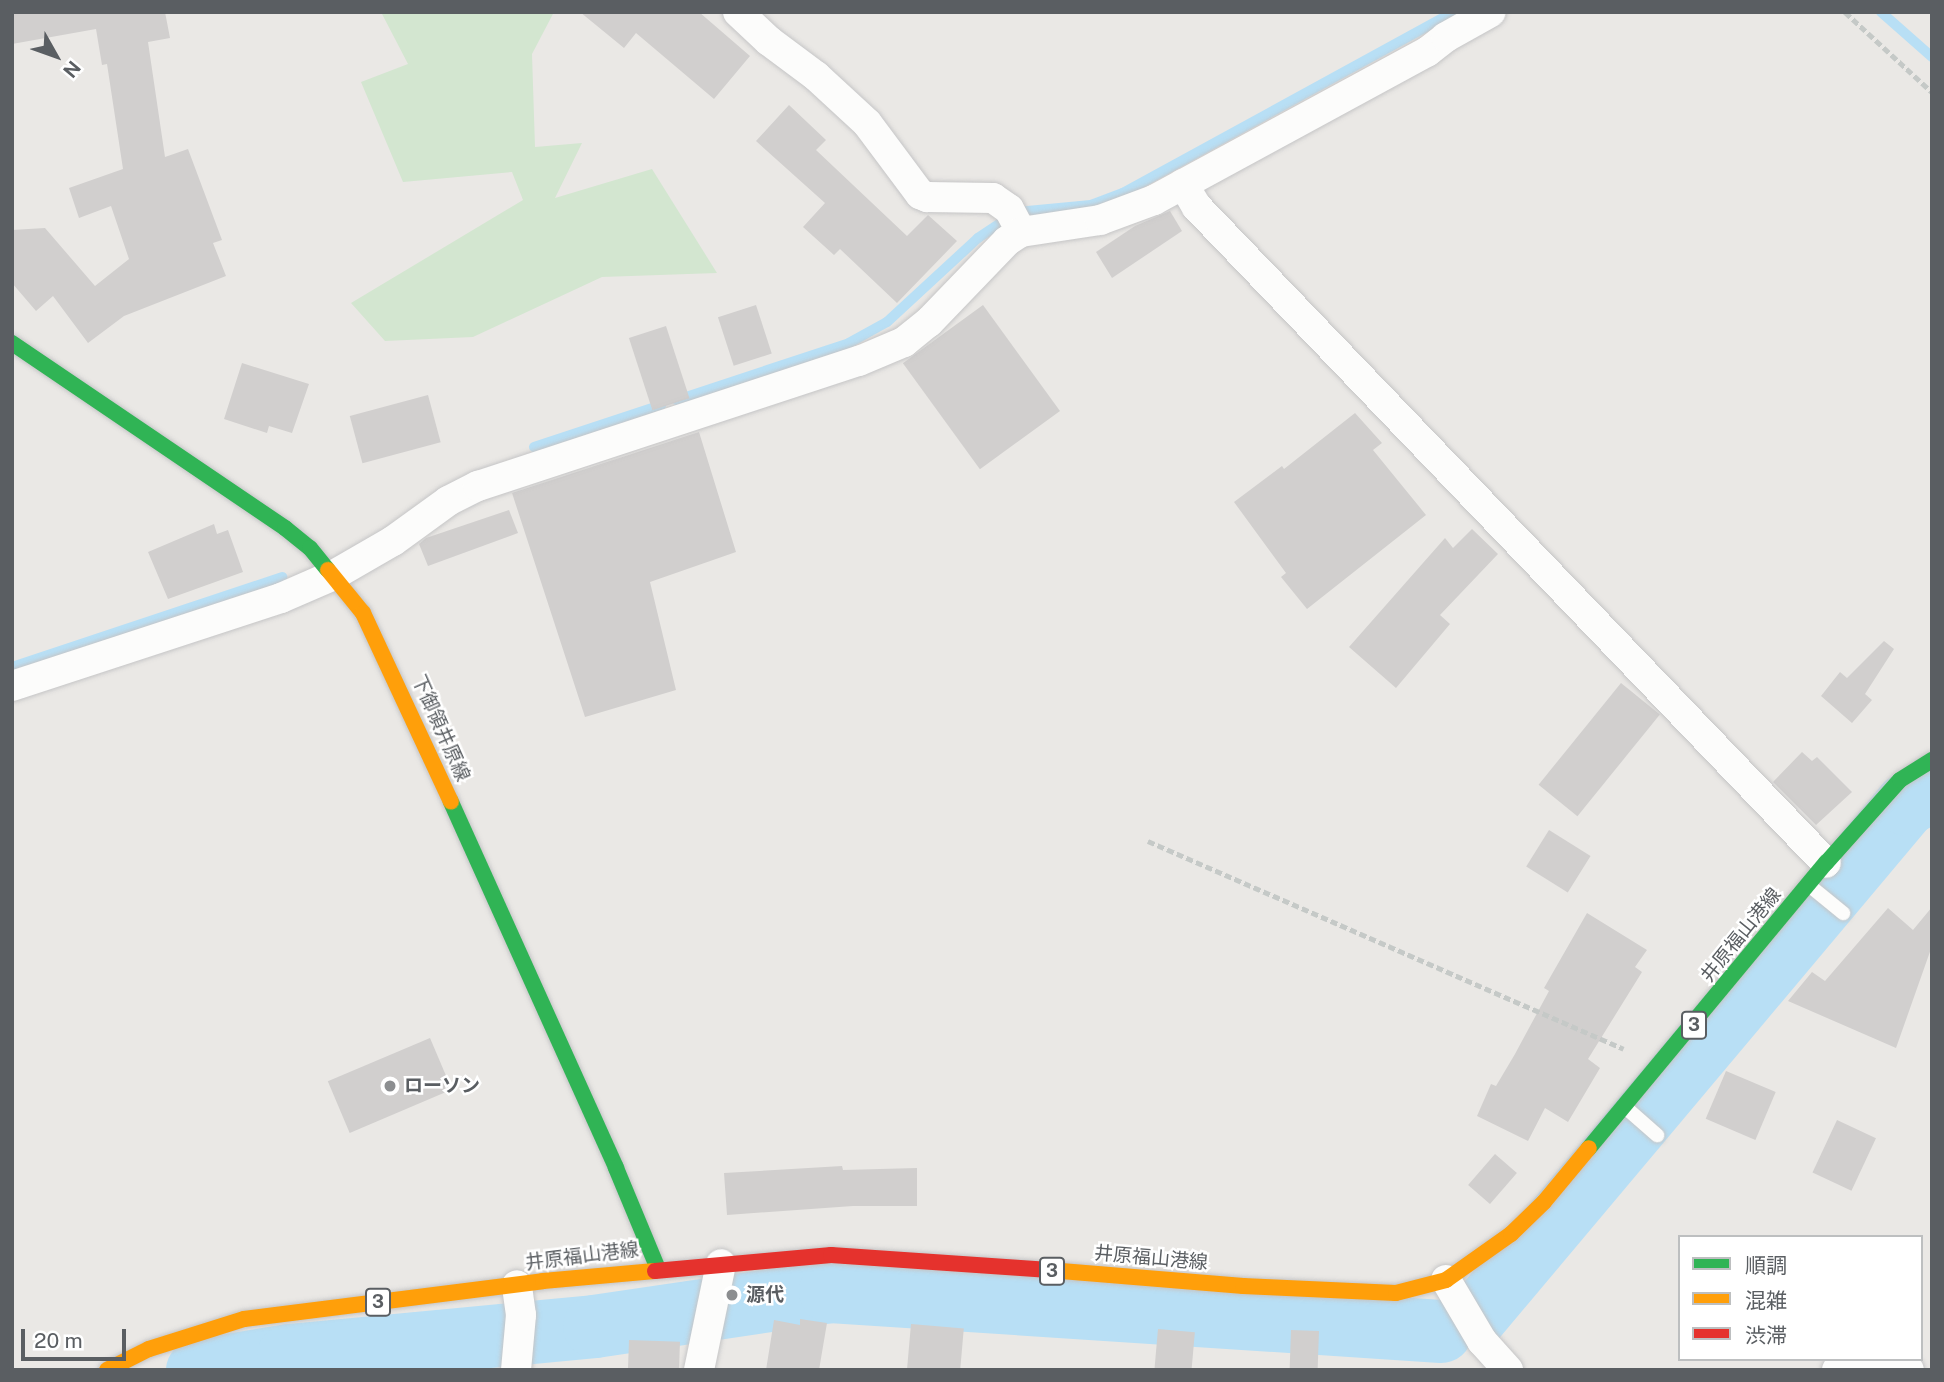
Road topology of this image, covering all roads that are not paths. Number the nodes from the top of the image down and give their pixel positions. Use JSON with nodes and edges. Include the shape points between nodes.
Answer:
{"nodes":[{"id":1,"x":738,"y":12,"type":"edge"},
{"id":2,"x":1491,"y":12,"type":"edge"},
{"id":3,"x":1183,"y":184,"type":"junction"},
{"id":4,"x":1016,"y":222,"type":"junction"},
{"id":5,"x":12,"y":343,"type":"edge"},
{"id":6,"x":334,"y":575,"type":"junction"},
{"id":7,"x":12,"y":686,"type":"edge"},
{"id":8,"x":1932,"y":760,"type":"edge"},
{"id":9,"x":1818,"y":880,"type":"junction"},
{"id":10,"x":1840,"y":911,"type":"dead end"},
{"id":11,"x":1630,"y":1112,"type":"junction"},
{"id":12,"x":1653,"y":1131,"type":"dead end"},
{"id":13,"x":721,"y":1264,"type":"junction"},
{"id":14,"x":658,"y":1269,"type":"junction"},
{"id":15,"x":1446,"y":1280,"type":"junction"},
{"id":16,"x":517,"y":1285,"type":"junction"},
{"id":17,"x":517,"y":1347,"type":"edge"},
{"id":18,"x":107,"y":1370,"type":"edge"},
{"id":19,"x":699,"y":1370,"type":"edge"},
{"id":20,"x":1507,"y":1370,"type":"edge"},
{"id":21,"x":1838,"y":1370,"type":"edge"},
{"id":22,"x":1909,"y":1370,"type":"edge"}],
"edges":[{"from":1,"to":4,"type":"street","via":[[867,123],[920,194],[993,198]]},
{"from":2,"to":3,"type":"street","via":[[1427,52]]},
{"from":3,"to":4,"type":"street","via":[[1100,220]]},
{"from":3,"to":9,"type":"street","via":[[1196,206]]},
{"from":4,"to":6,"type":"street","via":[[1007,241],[904,342],[859,361],[478,486],[448,500],[393,541]]},
{"from":5,"to":6,"type":"main road","name":"下御領井原線","via":[[274,520],[310,548]]},
{"from":6,"to":7,"type":"street","via":[[281,598]]},
{"from":6,"to":14,"type":"main road","name":"下御領井原線","via":[[362,613],[392,671],[617,1168]]},
{"from":8,"to":9,"type":"main road","name":"井原福山港線","number":"3","via":[[1900,780]]},
{"from":9,"to":10,"type":"lane"},
{"from":9,"to":11,"type":"main road","name":"井原福山港線","number":"3","via":[[1658,1068]]},
{"from":11,"to":12,"type":"lane"},
{"from":11,"to":15,"type":"main road","name":"井原福山港線","number":"3","via":[[1511,1234]]},
{"from":13,"to":14,"type":"main road","name":"井原福山港線","number":"3"},
{"from":13,"to":15,"type":"main road","name":"井原福山港線","number":"3","via":[[844,1256],[1396,1293]]},
{"from":13,"to":19,"type":"street"},
{"from":14,"to":16,"type":"main road","name":"井原福山港線","number":"3"},
{"from":15,"to":20,"type":"street","via":[[1482,1342]]},
{"from":16,"to":17,"type":"street","via":[[521,1315]]},
{"from":16,"to":18,"type":"main road","name":"井原福山港線","number":"3","via":[[244,1319],[149,1349]]},
{"from":21,"to":22,"type":"street","via":[[1850,1366]]}]}
